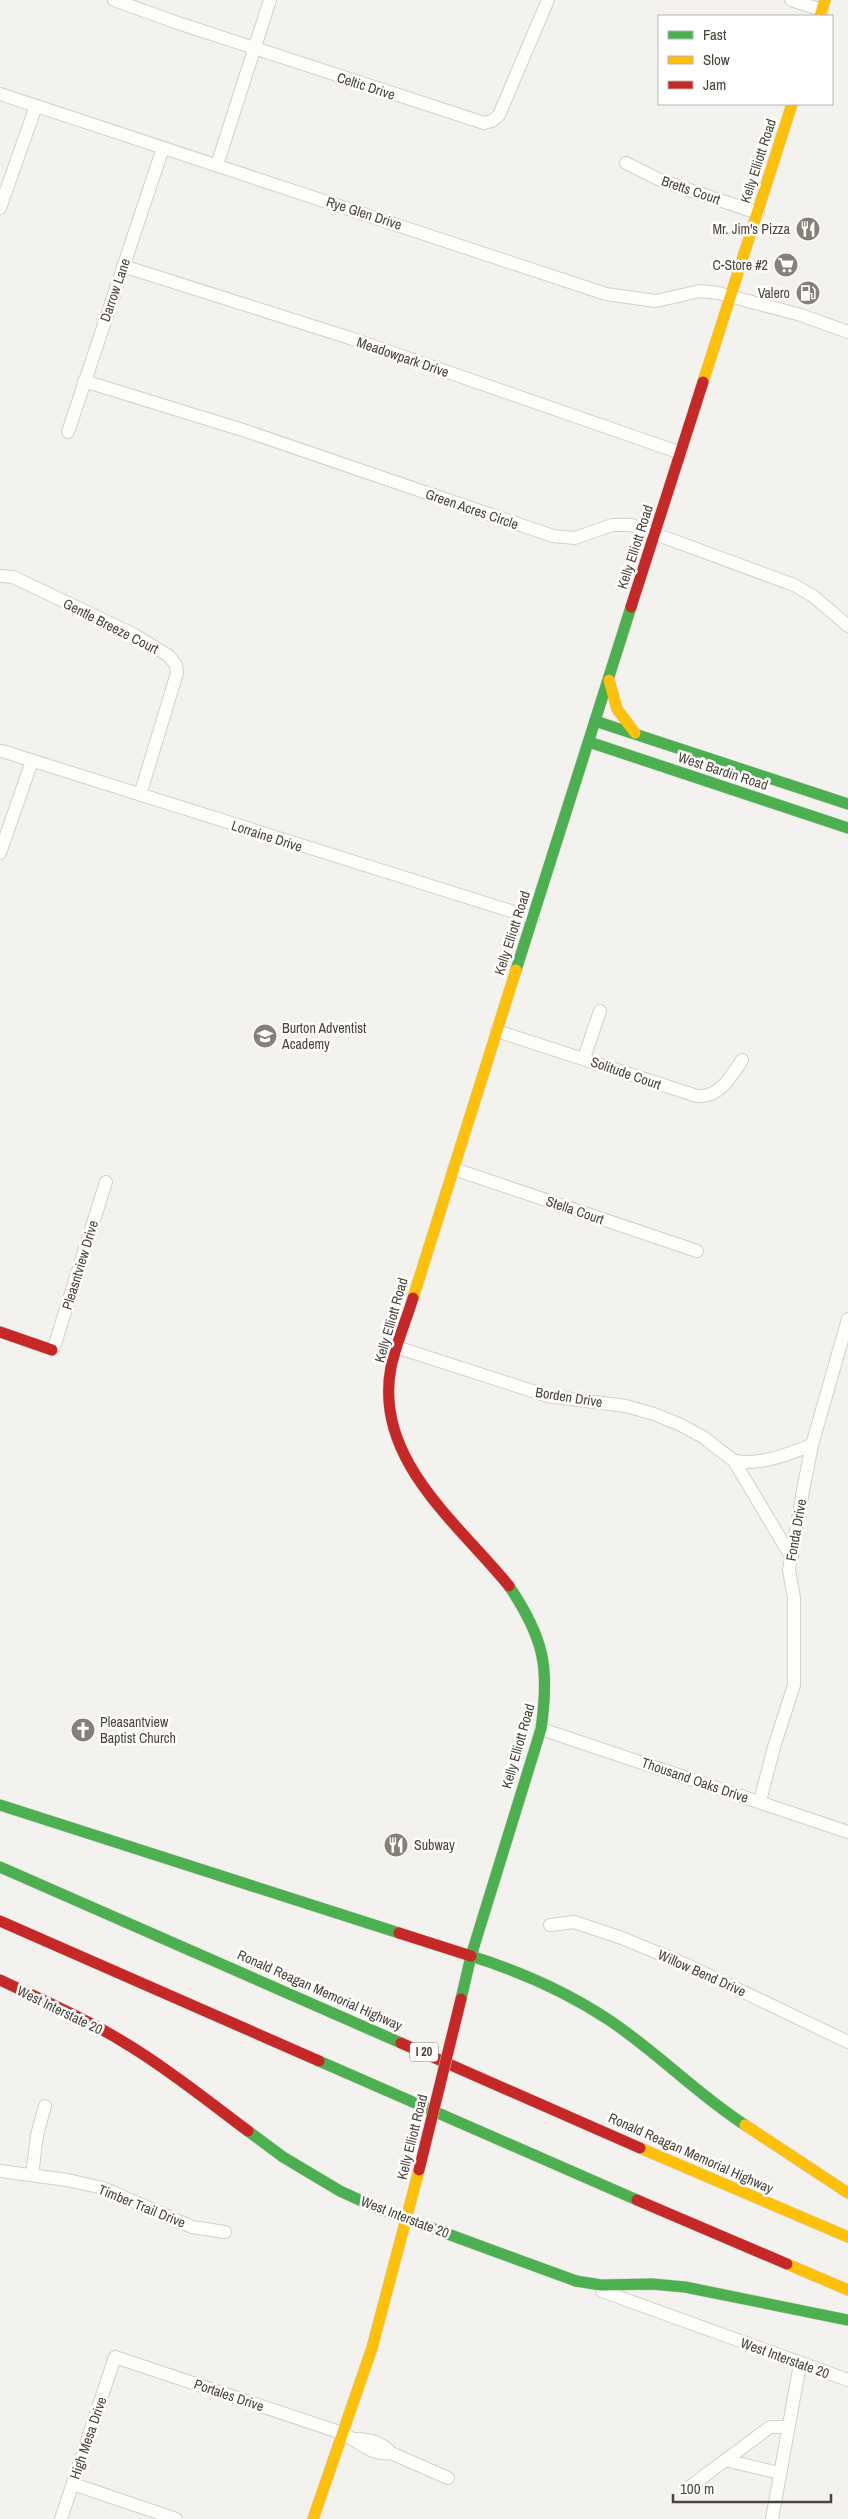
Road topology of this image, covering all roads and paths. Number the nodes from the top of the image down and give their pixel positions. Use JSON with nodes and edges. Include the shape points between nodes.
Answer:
{"nodes":[{"id":1,"x":114,"y":0,"type":"edge"},
{"id":2,"x":270,"y":0,"type":"edge"},
{"id":3,"x":548,"y":0,"type":"edge"},
{"id":4,"x":791,"y":0,"type":"edge"},
{"id":5,"x":129,"y":3,"type":"edge"},
{"id":6,"x":822,"y":9,"type":"edge"},
{"id":7,"x":254,"y":49,"type":"junction"},
{"id":8,"x":0,"y":94,"type":"edge"},
{"id":9,"x":792,"y":105,"type":"edge"},
{"id":10,"x":36,"y":106,"type":"junction"},
{"id":11,"x":163,"y":148,"type":"junction"},
{"id":12,"x":626,"y":163,"type":"dead end"},
{"id":13,"x":217,"y":165,"type":"junction"},
{"id":14,"x":0,"y":208,"type":"edge"},
{"id":15,"x":758,"y":213,"type":"junction"},
{"id":16,"x":123,"y":266,"type":"junction"},
{"id":17,"x":732,"y":296,"type":"junction"},
{"id":18,"x":848,"y":332,"type":"edge"},
{"id":19,"x":84,"y":381,"type":"junction"},
{"id":20,"x":68,"y":432,"type":"dead end"},
{"id":21,"x":681,"y":453,"type":"junction"},
{"id":22,"x":656,"y":532,"type":"junction"},
{"id":23,"x":0,"y":576,"type":"edge"},
{"id":24,"x":848,"y":626,"type":"edge"},
{"id":25,"x":609,"y":677,"type":"junction"},
{"id":26,"x":595,"y":721,"type":"junction"},
{"id":27,"x":636,"y":734,"type":"junction"},
{"id":28,"x":589,"y":742,"type":"junction"},
{"id":29,"x":2,"y":751,"type":"dead end"},
{"id":30,"x":617,"y":751,"type":"junction"},
{"id":31,"x":32,"y":761,"type":"junction"},
{"id":32,"x":577,"y":780,"type":"junction"},
{"id":33,"x":140,"y":795,"type":"junction"},
{"id":34,"x":848,"y":804,"type":"edge"},
{"id":35,"x":848,"y":828,"type":"edge"},
{"id":36,"x":0,"y":854,"type":"edge"},
{"id":37,"x":533,"y":918,"type":"junction"},
{"id":38,"x":600,"y":1011,"type":"dead end"},
{"id":39,"x":497,"y":1031,"type":"junction"},
{"id":40,"x":584,"y":1058,"type":"junction"},
{"id":41,"x":742,"y":1060,"type":"dead end"},
{"id":42,"x":454,"y":1169,"type":"junction"},
{"id":43,"x":106,"y":1182,"type":"dead end"},
{"id":44,"x":697,"y":1251,"type":"dead end"},
{"id":45,"x":848,"y":1319,"type":"edge"},
{"id":46,"x":0,"y":1332,"type":"edge"},
{"id":47,"x":396,"y":1347,"type":"junction"},
{"id":48,"x":53,"y":1349,"type":"joint"},
{"id":49,"x":812,"y":1445,"type":"junction"},
{"id":50,"x":734,"y":1461,"type":"junction"},
{"id":51,"x":792,"y":1558,"type":"junction"},
{"id":52,"x":541,"y":1729,"type":"junction"},
{"id":53,"x":760,"y":1801,"type":"junction"},
{"id":54,"x":0,"y":1805,"type":"edge"},
{"id":55,"x":848,"y":1832,"type":"edge"},
{"id":56,"x":0,"y":1866,"type":"edge"},
{"id":57,"x":0,"y":1921,"type":"edge"},
{"id":58,"x":550,"y":1926,"type":"dead end"},
{"id":59,"x":471,"y":1956,"type":"junction"},
{"id":60,"x":0,"y":1980,"type":"edge"},
{"id":61,"x":848,"y":2042,"type":"edge"},
{"id":62,"x":45,"y":2106,"type":"dead end"},
{"id":63,"x":0,"y":2171,"type":"edge"},
{"id":64,"x":32,"y":2175,"type":"junction"},
{"id":65,"x":848,"y":2193,"type":"edge"},
{"id":66,"x":407,"y":2219,"type":"junction"},
{"id":67,"x":226,"y":2232,"type":"dead end"},
{"id":68,"x":848,"y":2236,"type":"edge"},
{"id":69,"x":576,"y":2281,"type":"junction"},
{"id":70,"x":848,"y":2290,"type":"edge"},
{"id":71,"x":848,"y":2320,"type":"edge"},
{"id":72,"x":115,"y":2357,"type":"joint"},
{"id":73,"x":800,"y":2364,"type":"junction"},
{"id":74,"x":848,"y":2380,"type":"edge"},
{"id":75,"x":787,"y":2427,"type":"junction"},
{"id":76,"x":342,"y":2433,"type":"junction"},
{"id":77,"x":725,"y":2460,"type":"junction"},
{"id":78,"x":779,"y":2473,"type":"junction"},
{"id":79,"x":448,"y":2478,"type":"dead end"},
{"id":80,"x":73,"y":2484,"type":"junction"},
{"id":81,"x":688,"y":2488,"type":"dead end"},
{"id":82,"x":60,"y":2519,"type":"edge"},
{"id":83,"x":176,"y":2519,"type":"edge"},
{"id":84,"x":313,"y":2519,"type":"edge"},
{"id":85,"x":772,"y":2519,"type":"edge"}],
"edges":[{"from":1,"to":5,"type":"street","name":"Celtic Drive"},
{"from":2,"to":7,"type":"street"},
{"from":3,"to":7,"type":"street","name":"Celtic Drive","via":[[499,115],[484,123]]},
{"from":4,"to":6,"type":"street"},
{"from":5,"to":7,"type":"street","name":"Celtic Drive"},
{"from":7,"to":13,"type":"street"},
{"from":8,"to":10,"type":"street","name":"Rye Glen Drive"},
{"from":9,"to":15,"type":"main road","name":"Kelly Elliott Road"},
{"from":10,"to":11,"type":"street","name":"Rye Glen Drive"},
{"from":10,"to":14,"type":"street"},
{"from":11,"to":13,"type":"street","name":"Rye Glen Drive"},
{"from":11,"to":16,"type":"street","name":"Darrow Lane"},
{"from":12,"to":15,"type":"street","name":"Bretts Court","via":[[660,180]]},
{"from":13,"to":17,"type":"street","name":"Rye Glen Drive","via":[[606,294],[656,301],[700,291]]},
{"from":15,"to":17,"type":"main road","name":"Kelly Elliott Road"},
{"from":16,"to":19,"type":"street","name":"Darrow Lane"},
{"from":16,"to":21,"type":"street","name":"Meadowpark Drive","via":[[350,338]]},
{"from":17,"to":18,"type":"street"},
{"from":17,"to":21,"type":"main road","name":"Kelly Elliott Road"},
{"from":19,"to":20,"type":"street","name":"Darrow Lane"},
{"from":19,"to":22,"type":"street","name":"Green Acres Circle","via":[[246,431],[553,536],[575,538],[612,525],[631,524]]},
{"from":21,"to":22,"type":"main road","name":"Kelly Elliott Road"},
{"from":22,"to":24,"type":"street","name":"Green Acres Circle","via":[[794,586],[813,596]]},
{"from":22,"to":25,"type":"main road","name":"Kelly Elliott Road"},
{"from":23,"to":33,"type":"street","name":"Gentle Breeze Court","via":[[13,577],[133,634],[168,656],[176,665],[177,673]]},
{"from":25,"to":26,"type":"main road","name":"Kelly Elliott Road"},
{"from":25,"to":27,"type":"main road","via":[[617,712]]},
{"from":26,"to":27,"type":"main road","name":"West Bardin Road"},
{"from":26,"to":28,"type":"main road","name":"Kelly Elliott Road"},
{"from":27,"to":34,"type":"main road","name":"West Bardin Road"},
{"from":28,"to":30,"type":"main road","name":"West Bardin Road"},
{"from":28,"to":32,"type":"main road","name":"Kelly Elliott Road"},
{"from":29,"to":31,"type":"street","name":"Lorraine Drive"},
{"from":30,"to":32,"type":"main road","via":[[596,759]]},
{"from":30,"to":35,"type":"main road","name":"West Bardin Road"},
{"from":31,"to":33,"type":"street","name":"Lorraine Drive"},
{"from":31,"to":36,"type":"street"},
{"from":32,"to":37,"type":"main road","name":"Kelly Elliott Road"},
{"from":33,"to":37,"type":"street","name":"Lorraine Drive"},
{"from":37,"to":39,"type":"main road","name":"Kelly Elliott Road"},
{"from":38,"to":40,"type":"street"},
{"from":39,"to":40,"type":"street","name":"Solitude Court"},
{"from":39,"to":42,"type":"main road","name":"Kelly Elliott Road"},
{"from":40,"to":41,"type":"street","name":"Solitude Court","via":[[705,1097],[722,1088]]},
{"from":42,"to":44,"type":"street","name":"Stella Court"},
{"from":42,"to":47,"type":"main road","name":"Kelly Elliott Road"},
{"from":43,"to":48,"type":"street","name":"Pleasntview Drive"},
{"from":45,"to":49,"type":"street","name":"Fonda Drive"},
{"from":46,"to":48,"type":"main road"},
{"from":47,"to":50,"type":"street","name":"Borden Drive","via":[[548,1396],[626,1406],[654,1414],[703,1437]]},
{"from":47,"to":52,"type":"main road","name":"Kelly Elliott Road","via":[[391,1368],[390,1399],[394,1431],[423,1488],[527,1609],[543,1648],[547,1681],[546,1712]]},
{"from":49,"to":50,"type":"street","via":[[778,1458],[747,1463]]},
{"from":49,"to":51,"type":"street","name":"Fonda Drive"},
{"from":50,"to":51,"type":"street","name":"Borden Drive"},
{"from":51,"to":53,"type":"street","name":"Fonda Drive","via":[[789,1570],[794,1598],[794,1685]]},
{"from":52,"to":53,"type":"street","name":"Thousand Oaks Drive"},
{"from":52,"to":59,"type":"main road","name":"Kelly Elliott Road"},
{"from":53,"to":55,"type":"street","name":"Thousand Oaks Drive"},
{"from":54,"to":59,"type":"main road"},
{"from":56,"to":68,"type":"main road","name":"Ronald Reagan Memorial Highway","number":"I 20","via":[[762,2202]]},
{"from":57,"to":70,"type":"main road"},
{"from":58,"to":61,"type":"street","name":"Willow Bend Drive","via":[[574,1922],[622,1938],[687,1965]]},
{"from":59,"to":65,"type":"main road","via":[[507,1967],[552,1988],[608,2020],[740,2122]]},
{"from":59,"to":66,"type":"main road","name":"Kelly Elliott Road","bridge":true},
{"from":60,"to":66,"type":"main road","name":"West Interstate 20","via":[[129,2045],[308,2174]]},
{"from":62,"to":64,"type":"street"},
{"from":63,"to":64,"type":"street","name":"Timber Trail Drive"},
{"from":64,"to":67,"type":"street","name":"Timber Trail Drive","via":[[103,2188],[192,2227]]},
{"from":66,"to":69,"type":"main road","name":"West Interstate 20"},
{"from":66,"to":76,"type":"main road","name":"Kelly Elliott Road","via":[[372,2348]]},
{"from":69,"to":71,"type":"main road","via":[[601,2285],[685,2287]]},
{"from":69,"to":73,"type":"street","name":"West Interstate 20"},
{"from":72,"to":76,"type":"street","name":"Portales Drive"},
{"from":72,"to":80,"type":"street","name":"High Mesa Drive"},
{"from":73,"to":74,"type":"street","name":"West Interstate 20"},
{"from":73,"to":75,"type":"street"},
{"from":75,"to":77,"type":"street","via":[[770,2426]]},
{"from":75,"to":78,"type":"street"},
{"from":76,"to":79,"type":"street","name":"Portales Drive","via":[[364,2448],[391,2453]]},
{"from":76,"to":84,"type":"main road","name":"Kelly Elliott Road"},
{"from":77,"to":78,"type":"street"},
{"from":77,"to":81,"type":"street"},
{"from":78,"to":85,"type":"street"},
{"from":80,"to":82,"type":"street","name":"High Mesa Drive"},
{"from":80,"to":83,"type":"street"}]}
